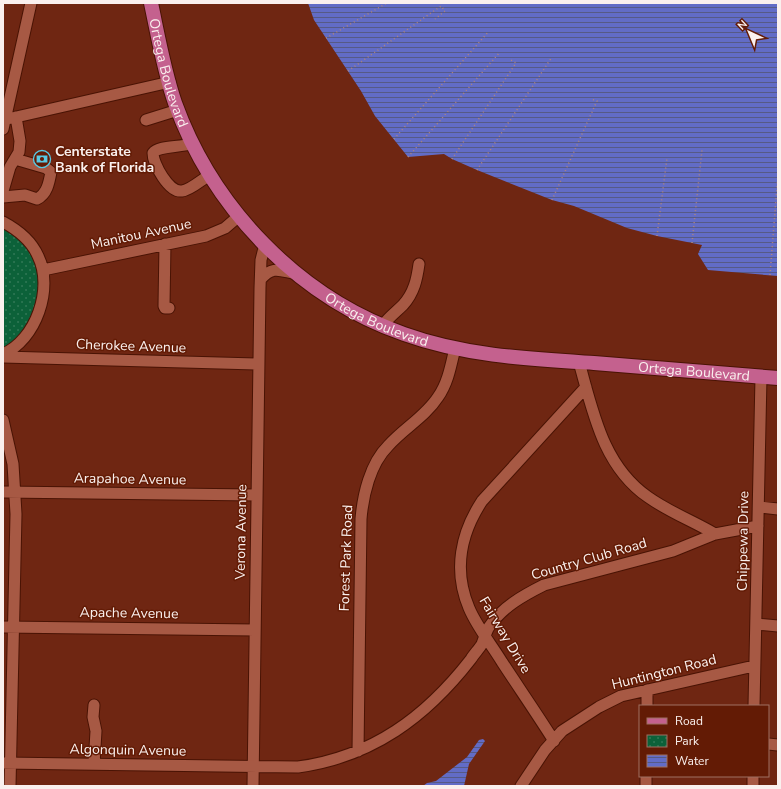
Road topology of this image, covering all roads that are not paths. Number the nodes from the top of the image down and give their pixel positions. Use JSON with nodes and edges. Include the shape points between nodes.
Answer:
{"nodes":[{"id":1,"x":32,"y":3,"type":"edge"},
{"id":2,"x":151,"y":3,"type":"edge"},
{"id":3,"x":170,"y":82,"type":"junction"},
{"id":4,"x":178,"y":110,"type":"junction"},
{"id":5,"x":146,"y":120,"type":"dead end"},
{"id":6,"x":7,"y":121,"type":"edge"},
{"id":7,"x":193,"y":144,"type":"junction"},
{"id":8,"x":15,"y":158,"type":"junction"},
{"id":9,"x":210,"y":175,"type":"junction"},
{"id":10,"x":3,"y":191,"type":"edge"},
{"id":11,"x":3,"y":197,"type":"edge"},
{"id":12,"x":240,"y":216,"type":"junction"},
{"id":13,"x":3,"y":222,"type":"edge"},
{"id":14,"x":165,"y":244,"type":"junction"},
{"id":15,"x":265,"y":244,"type":"junction"},
{"id":16,"x":419,"y":264,"type":"dead end"},
{"id":17,"x":43,"y":270,"type":"junction"},
{"id":18,"x":297,"y":274,"type":"junction"},
{"id":19,"x":261,"y":279,"type":"junction"},
{"id":20,"x":169,"y":308,"type":"dead end"},
{"id":21,"x":383,"y":325,"type":"junction"},
{"id":22,"x":455,"y":348,"type":"junction"},
{"id":23,"x":3,"y":354,"type":"edge"},
{"id":24,"x":3,"y":358,"type":"edge"},
{"id":25,"x":579,"y":362,"type":"junction"},
{"id":26,"x":259,"y":364,"type":"junction"},
{"id":27,"x":761,"y":377,"type":"junction"},
{"id":28,"x":778,"y":378,"type":"edge"},
{"id":29,"x":586,"y":387,"type":"junction"},
{"id":30,"x":3,"y":420,"type":"edge"},
{"id":31,"x":3,"y":492,"type":"edge"},
{"id":32,"x":15,"y":492,"type":"junction"},
{"id":33,"x":257,"y":495,"type":"junction"},
{"id":34,"x":759,"y":507,"type":"junction"},
{"id":35,"x":778,"y":509,"type":"edge"},
{"id":36,"x":758,"y":526,"type":"junction"},
{"id":37,"x":715,"y":534,"type":"junction"},
{"id":38,"x":756,"y":624,"type":"junction"},
{"id":39,"x":778,"y":626,"type":"edge"},
{"id":40,"x":8,"y":627,"type":"edge"},
{"id":41,"x":255,"y":630,"type":"junction"},
{"id":42,"x":485,"y":636,"type":"junction"},
{"id":43,"x":754,"y":666,"type":"junction"},
{"id":44,"x":647,"y":690,"type":"junction"},
{"id":45,"x":94,"y":705,"type":"dead end"},
{"id":46,"x":647,"y":705,"type":"edge"},
{"id":47,"x":754,"y":705,"type":"edge"},
{"id":48,"x":554,"y":740,"type":"junction"},
{"id":49,"x":358,"y":751,"type":"junction"},
{"id":50,"x":7,"y":763,"type":"edge"},
{"id":51,"x":94,"y":764,"type":"junction"},
{"id":52,"x":253,"y":767,"type":"junction"},
{"id":53,"x":10,"y":786,"type":"edge"},
{"id":54,"x":252,"y":786,"type":"edge"},
{"id":55,"x":521,"y":786,"type":"edge"}],
"edges":[{"from":1,"to":6,"type":"street"},
{"from":2,"to":3,"type":"main road","name":"Ortega Boulevard"},
{"from":3,"to":4,"type":"main road","name":"Ortega Boulevard"},
{"from":3,"to":6,"type":"street"},
{"from":4,"to":5,"type":"street"},
{"from":4,"to":7,"type":"main road","name":"Ortega Boulevard"},
{"from":6,"to":8,"type":"street","via":[[20,141],[19,152]]},
{"from":7,"to":9,"type":"main road","name":"Ortega Boulevard"},
{"from":7,"to":9,"type":"street","via":[[183,147],[161,147],[153,153],[153,158],[165,181],[176,190],[183,191]]},
{"from":8,"to":10,"type":"street"},
{"from":8,"to":11,"type":"street","via":[[46,168],[51,172],[48,184],[43,196],[37,199],[25,195]]},
{"from":9,"to":12,"type":"main road","name":"Ortega Boulevard"},
{"from":12,"to":14,"type":"street","name":"Manitou Avenue","via":[[225,228],[206,236]]},
{"from":12,"to":15,"type":"main road","name":"Ortega Boulevard"},
{"from":13,"to":17,"type":"street","via":[[29,241],[39,256]]},
{"from":14,"to":17,"type":"street","name":"Manitou Avenue"},
{"from":14,"to":20,"type":"street","via":[[164,306]]},
{"from":15,"to":18,"type":"main road","name":"Ortega Boulevard"},
{"from":15,"to":19,"type":"street","name":"Verona Avenue","via":[[261,260]]},
{"from":16,"to":21,"type":"street","via":[[412,291],[404,304]]},
{"from":17,"to":23,"type":"street","via":[[43,287],[34,322],[21,342]]},
{"from":18,"to":19,"type":"street","via":[[275,269],[267,272]]},
{"from":18,"to":21,"type":"main road","name":"Ortega Boulevard","via":[[338,302]]},
{"from":19,"to":26,"type":"street","name":"Verona Avenue"},
{"from":21,"to":22,"type":"main road","name":"Ortega Boulevard"},
{"from":22,"to":25,"type":"main road","name":"Ortega Boulevard","via":[[490,354]]},
{"from":22,"to":49,"type":"street","name":"Forest Park Road","via":[[448,378],[439,396],[430,408],[387,446],[376,465],[362,501]]},
{"from":24,"to":26,"type":"street","name":"Cherokee Avenue"},
{"from":25,"to":27,"type":"main road","name":"Ortega Boulevard"},
{"from":25,"to":29,"type":"street"},
{"from":26,"to":33,"type":"street","name":"Verona Avenue"},
{"from":27,"to":28,"type":"main road","name":"Ortega Boulevard"},
{"from":27,"to":34,"type":"street","name":"Chippewa Drive"},
{"from":29,"to":37,"type":"street","via":[[601,437],[620,471],[647,497]]},
{"from":29,"to":42,"type":"street","name":"Fairway Drive","via":[[482,501],[471,519],[460,556],[461,574],[469,608]]},
{"from":30,"to":32,"type":"street"},
{"from":31,"to":32,"type":"street","name":"Arapahoe Avenue"},
{"from":32,"to":33,"type":"street","name":"Arapahoe Avenue"},
{"from":32,"to":40,"type":"street"},
{"from":33,"to":41,"type":"street","name":"Verona Avenue"},
{"from":34,"to":35,"type":"street"},
{"from":34,"to":36,"type":"street","name":"Chippewa Drive"},
{"from":36,"to":37,"type":"street","name":"Country Club Road"},
{"from":36,"to":38,"type":"street","name":"Chippewa Drive"},
{"from":37,"to":42,"type":"street","name":"Country Club Road","via":[[673,550],[544,585],[515,601],[489,627]]},
{"from":38,"to":39,"type":"street"},
{"from":38,"to":43,"type":"street","name":"Chippewa Drive"},
{"from":40,"to":41,"type":"street","name":"Apache Avenue"},
{"from":40,"to":50,"type":"street"},
{"from":41,"to":52,"type":"street","name":"Verona Avenue"},
{"from":42,"to":48,"type":"street","name":"Fairway Drive"},
{"from":42,"to":49,"type":"street","name":"Country Club Road","via":[[454,680],[432,703],[387,737]]},
{"from":43,"to":44,"type":"street","name":"Huntington Road"},
{"from":43,"to":47,"type":"street","name":"Chippewa Drive"},
{"from":44,"to":46,"type":"street"},
{"from":44,"to":48,"type":"street","name":"Huntington Road","via":[[621,696],[599,707],[578,719]]},
{"from":45,"to":51,"type":"street"},
{"from":48,"to":55,"type":"street","name":"Huntington Road"},
{"from":49,"to":52,"type":"street","name":"Country Club Road","via":[[322,764]]},
{"from":50,"to":51,"type":"street","name":"Algonquin Avenue"},
{"from":50,"to":53,"type":"street"},
{"from":51,"to":52,"type":"street","name":"Algonquin Avenue"},
{"from":52,"to":54,"type":"street","name":"Verona Avenue"}]}
